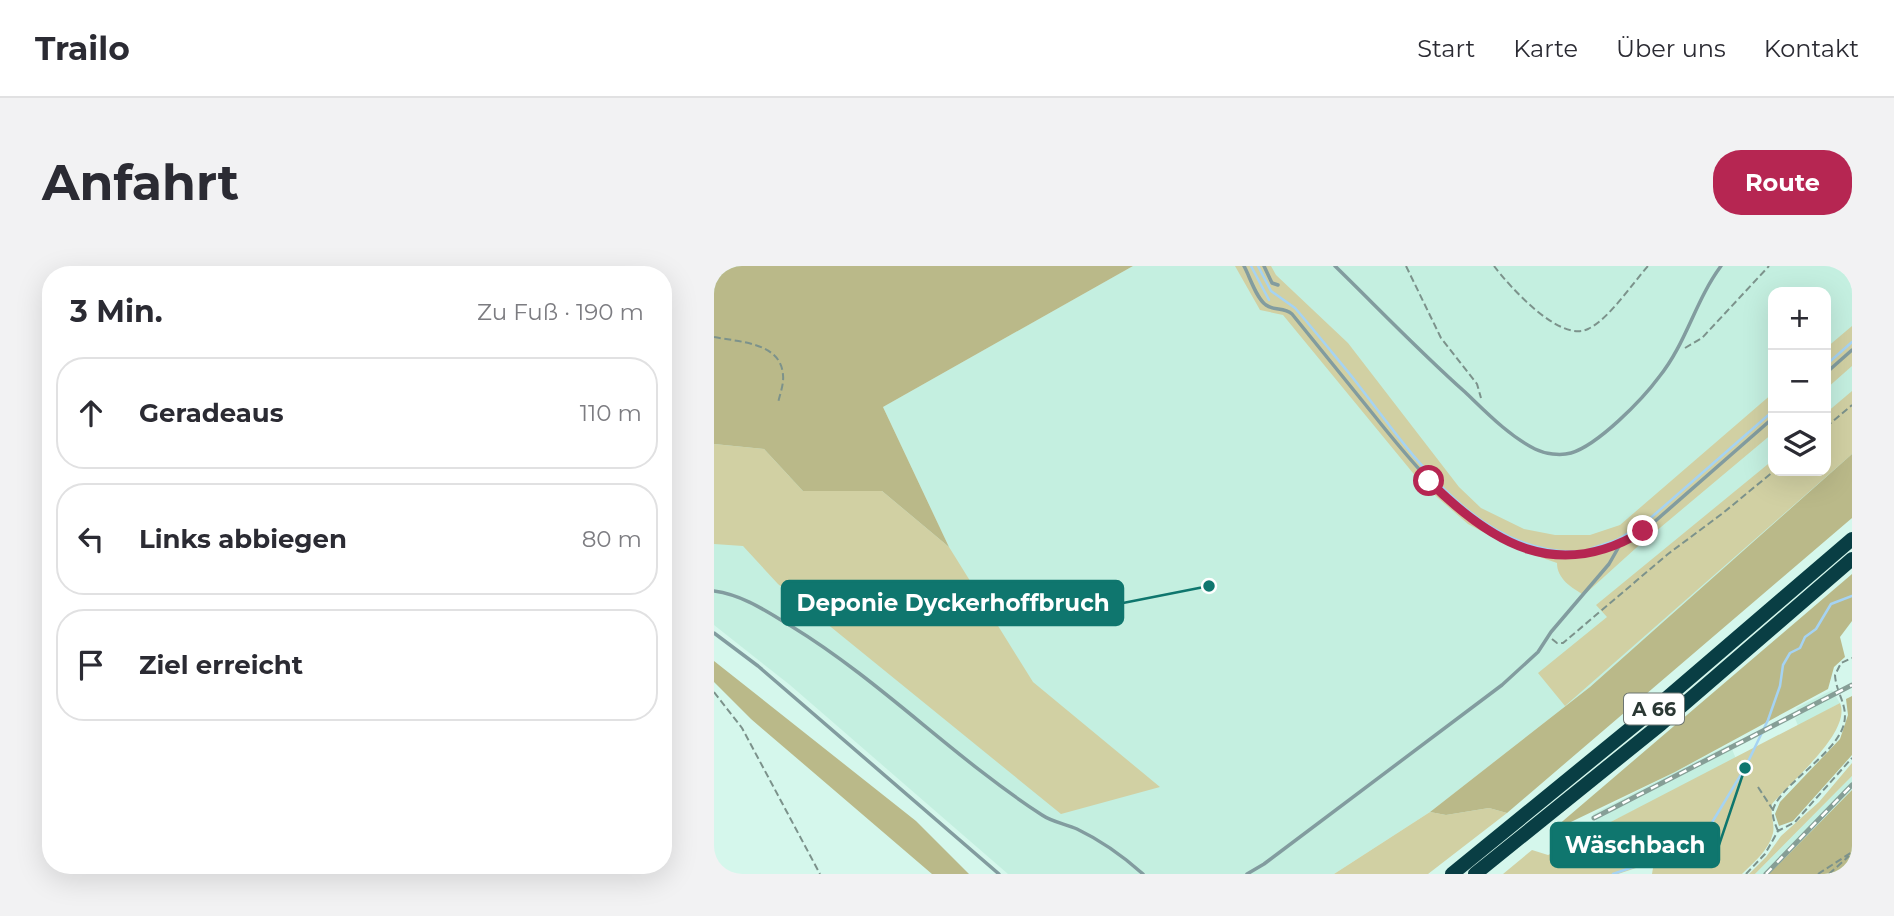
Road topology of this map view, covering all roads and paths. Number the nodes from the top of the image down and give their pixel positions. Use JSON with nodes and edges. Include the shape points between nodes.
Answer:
{"nodes":[{"id":1,"x":1244,"y":266,"type":"edge"},
{"id":2,"x":1264,"y":266,"type":"edge"},
{"id":3,"x":1335,"y":266,"type":"edge"},
{"id":4,"x":1406,"y":266,"type":"edge"},
{"id":5,"x":1494,"y":266,"type":"edge"},
{"id":6,"x":1648,"y":266,"type":"edge"},
{"id":7,"x":1721,"y":266,"type":"edge"},
{"id":8,"x":1769,"y":266,"type":"edge"},
{"id":9,"x":1278,"y":285,"type":"dead end"},
{"id":10,"x":714,"y":337,"type":"edge"},
{"id":11,"x":1852,"y":350,"type":"edge"},
{"id":12,"x":1674,"y":355,"type":"junction"},
{"id":13,"x":1831,"y":369,"type":"edge"},
{"id":14,"x":778,"y":403,"type":"dead end"},
{"id":15,"x":1852,"y":405,"type":"edge"},
{"id":16,"x":1486,"y":412,"type":"junction"},
{"id":17,"x":1768,"y":422,"type":"edge"},
{"id":18,"x":1831,"y":424,"type":"edge"},
{"id":19,"x":1768,"y":476,"type":"edge"},
{"id":20,"x":1852,"y":539,"type":"edge"},
{"id":21,"x":1621,"y":543,"type":"junction"},
{"id":22,"x":1852,"y":559,"type":"edge"},
{"id":23,"x":714,"y":591,"type":"edge"},
{"id":24,"x":1551,"y":632,"type":"junction"},
{"id":25,"x":714,"y":633,"type":"edge"},
{"id":26,"x":1852,"y":658,"type":"edge"},
{"id":27,"x":714,"y":692,"type":"edge"},
{"id":28,"x":1852,"y":758,"type":"edge"},
{"id":29,"x":1758,"y":787,"type":"dead end"},
{"id":30,"x":1773,"y":810,"type":"junction"},
{"id":31,"x":1778,"y":831,"type":"junction"},
{"id":32,"x":1852,"y":853,"type":"edge"},
{"id":33,"x":820,"y":874,"type":"edge"},
{"id":34,"x":999,"y":874,"type":"edge"},
{"id":35,"x":1143,"y":874,"type":"edge"},
{"id":36,"x":1247,"y":874,"type":"edge"},
{"id":37,"x":1452,"y":874,"type":"edge"},
{"id":38,"x":1475,"y":874,"type":"edge"},
{"id":39,"x":1746,"y":874,"type":"edge"},
{"id":40,"x":1818,"y":874,"type":"edge"},
{"id":41,"x":1829,"y":874,"type":"edge"}],
"edges":[{"from":1,"to":21,"type":"lane","via":[[1264,303],[1293,314],[1404,453],[1472,519],[1513,544],[1545,555],[1579,556]]},
{"from":2,"to":9,"type":"lane","via":[[1272,283]]},
{"from":3,"to":16,"type":"lane"},
{"from":4,"to":16,"type":"path","via":[[1441,338],[1477,384]]},
{"from":5,"to":6,"type":"path","via":[[1544,316],[1576,333],[1600,322]]},
{"from":7,"to":12,"type":"lane"},
{"from":8,"to":12,"type":"path","via":[[1702,338]]},
{"from":10,"to":14,"type":"path","via":[[761,346],[779,359],[783,376]]},
{"from":11,"to":13,"type":"lane"},
{"from":12,"to":16,"type":"lane","via":[[1627,412],[1596,440],[1570,453],[1537,450]]},
{"from":15,"to":18,"type":"path"},
{"from":17,"to":21,"type":"lane","via":[[1653,523]]},
{"from":19,"to":24,"type":"path","via":[[1563,643],[1557,643]]},
{"from":20,"to":37,"type":"highway","number":"A 66"},
{"from":21,"to":24,"type":"lane","via":[[1609,564]]},
{"from":22,"to":38,"type":"highway","number":"A 66"},
{"from":23,"to":35,"type":"lane","via":[[756,604],[824,646],[1045,818],[1104,845]]},
{"from":24,"to":36,"type":"lane","via":[[1538,652],[1502,685]]},
{"from":25,"to":34,"type":"lane"},
{"from":26,"to":30,"type":"path","via":[[1842,663],[1835,675],[1846,715],[1840,734]]},
{"from":27,"to":33,"type":"path","via":[[742,728]]},
{"from":28,"to":31,"type":"path","via":[[1795,822]]},
{"from":29,"to":30,"type":"path"},
{"from":30,"to":31,"type":"path"},
{"from":31,"to":39,"type":"path"},
{"from":32,"to":40,"type":"path"},
{"from":32,"to":41,"type":"path"}]}
